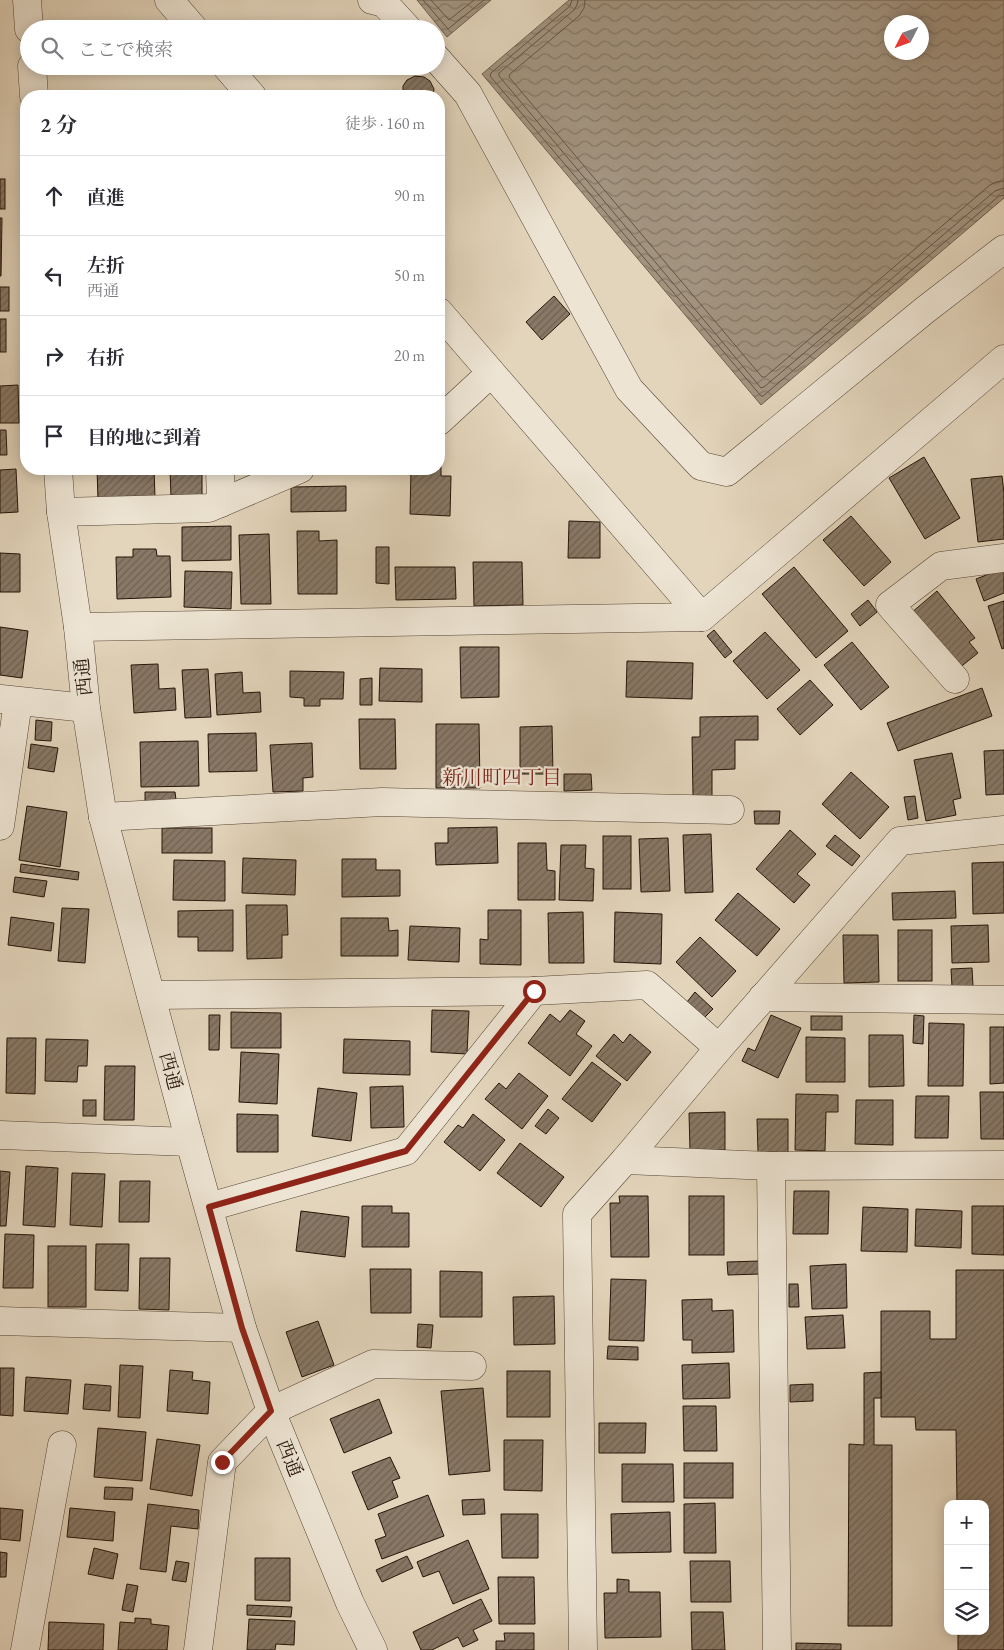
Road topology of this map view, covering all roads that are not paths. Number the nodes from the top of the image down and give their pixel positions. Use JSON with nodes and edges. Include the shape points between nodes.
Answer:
{"nodes":[{"id":1,"x":27,"y":0,"type":"edge"},
{"id":2,"x":169,"y":0,"type":"edge"},
{"id":3,"x":372,"y":0,"type":"edge"},
{"id":4,"x":28,"y":20,"type":"edge"},
{"id":5,"x":186,"y":20,"type":"edge"},
{"id":6,"x":400,"y":20,"type":"edge"},
{"id":7,"x":445,"y":68,"type":"edge"},
{"id":8,"x":33,"y":75,"type":"edge"},
{"id":9,"x":234,"y":75,"type":"edge"},
{"id":10,"x":34,"y":90,"type":"edge"},
{"id":11,"x":247,"y":90,"type":"edge"},
{"id":12,"x":1004,"y":249,"type":"edge"},
{"id":13,"x":445,"y":319,"type":"edge"},
{"id":14,"x":1004,"y":359,"type":"edge"},
{"id":15,"x":491,"y":373,"type":"junction"},
{"id":16,"x":445,"y":415,"type":"edge"},
{"id":17,"x":58,"y":475,"type":"edge"},
{"id":18,"x":220,"y":475,"type":"edge"},
{"id":19,"x":286,"y":475,"type":"edge"},
{"id":20,"x":221,"y":503,"type":"junction"},
{"id":21,"x":61,"y":512,"type":"junction"},
{"id":22,"x":1004,"y":558,"type":"edge"},
{"id":23,"x":702,"y":617,"type":"junction"},
{"id":24,"x":78,"y":627,"type":"junction"},
{"id":25,"x":955,"y":679,"type":"dead end"},
{"id":26,"x":9,"y":700,"type":"edge"},
{"id":27,"x":86,"y":708,"type":"junction"},
{"id":28,"x":730,"y":810,"type":"dead end"},
{"id":29,"x":103,"y":817,"type":"junction"},
{"id":30,"x":0,"y":826,"type":"edge"},
{"id":31,"x":1004,"y":830,"type":"edge"},
{"id":32,"x":534,"y":991,"type":"junction"},
{"id":33,"x":151,"y":995,"type":"junction"},
{"id":34,"x":763,"y":997,"type":"junction"},
{"id":35,"x":1004,"y":1000,"type":"edge"},
{"id":36,"x":719,"y":1048,"type":"junction"},
{"id":37,"x":0,"y":1134,"type":"edge"},
{"id":38,"x":190,"y":1142,"type":"junction"},
{"id":39,"x":626,"y":1160,"type":"junction"},
{"id":40,"x":1004,"y":1165,"type":"edge"},
{"id":41,"x":771,"y":1166,"type":"junction"},
{"id":42,"x":209,"y":1207,"type":"junction"},
{"id":43,"x":0,"y":1321,"type":"edge"},
{"id":44,"x":242,"y":1328,"type":"junction"},
{"id":45,"x":472,"y":1366,"type":"dead end"},
{"id":46,"x":271,"y":1411,"type":"junction"},
{"id":47,"x":62,"y":1445,"type":"dead end"},
{"id":48,"x":25,"y":1650,"type":"edge"},
{"id":49,"x":198,"y":1650,"type":"edge"},
{"id":50,"x":373,"y":1650,"type":"edge"},
{"id":51,"x":583,"y":1650,"type":"edge"},
{"id":52,"x":777,"y":1650,"type":"edge"}],
"edges":[{"from":1,"to":4,"type":"street"},
{"from":2,"to":5,"type":"street"},
{"from":3,"to":6,"type":"street","via":[[384,3]]},
{"from":7,"to":12,"type":"street","via":[[468,94],[629,389],[701,466],[727,472]]},
{"from":8,"to":10,"type":"street"},
{"from":9,"to":11,"type":"street"},
{"from":13,"to":15,"type":"street"},
{"from":14,"to":23,"type":"street"},
{"from":15,"to":16,"type":"street"},
{"from":15,"to":23,"type":"street"},
{"from":17,"to":21,"type":"street","name":"西通"},
{"from":18,"to":20,"type":"street"},
{"from":19,"to":20,"type":"street"},
{"from":20,"to":21,"type":"street","via":[[209,508]]},
{"from":21,"to":24,"type":"street","name":"西通"},
{"from":22,"to":25,"type":"street","via":[[941,566],[890,605]]},
{"from":23,"to":24,"type":"street"},
{"from":24,"to":27,"type":"street","name":"西通"},
{"from":26,"to":27,"type":"street"},
{"from":26,"to":30,"type":"street"},
{"from":27,"to":29,"type":"street","name":"西通"},
{"from":28,"to":29,"type":"street","via":[[382,802]]},
{"from":29,"to":33,"type":"street","name":"西通"},
{"from":31,"to":34,"type":"street","via":[[900,841]]},
{"from":32,"to":33,"type":"street"},
{"from":32,"to":36,"type":"street","via":[[647,985]]},
{"from":32,"to":42,"type":"street","via":[[406,1151]]},
{"from":33,"to":38,"type":"street","name":"西通"},
{"from":34,"to":35,"type":"street"},
{"from":34,"to":36,"type":"street"},
{"from":36,"to":39,"type":"street"},
{"from":37,"to":38,"type":"street"},
{"from":38,"to":42,"type":"street","name":"西通"},
{"from":39,"to":41,"type":"street"},
{"from":39,"to":51,"type":"street","via":[[577,1214]]},
{"from":40,"to":41,"type":"street"},
{"from":41,"to":52,"type":"street"},
{"from":42,"to":44,"type":"street","name":"西通"},
{"from":43,"to":44,"type":"street"},
{"from":44,"to":46,"type":"street","name":"西通"},
{"from":45,"to":46,"type":"street","via":[[373,1364]]},
{"from":46,"to":49,"type":"street","via":[[222,1462]]},
{"from":46,"to":50,"type":"street","name":"西通","via":[[350,1603]]},
{"from":47,"to":48,"type":"street"}]}
